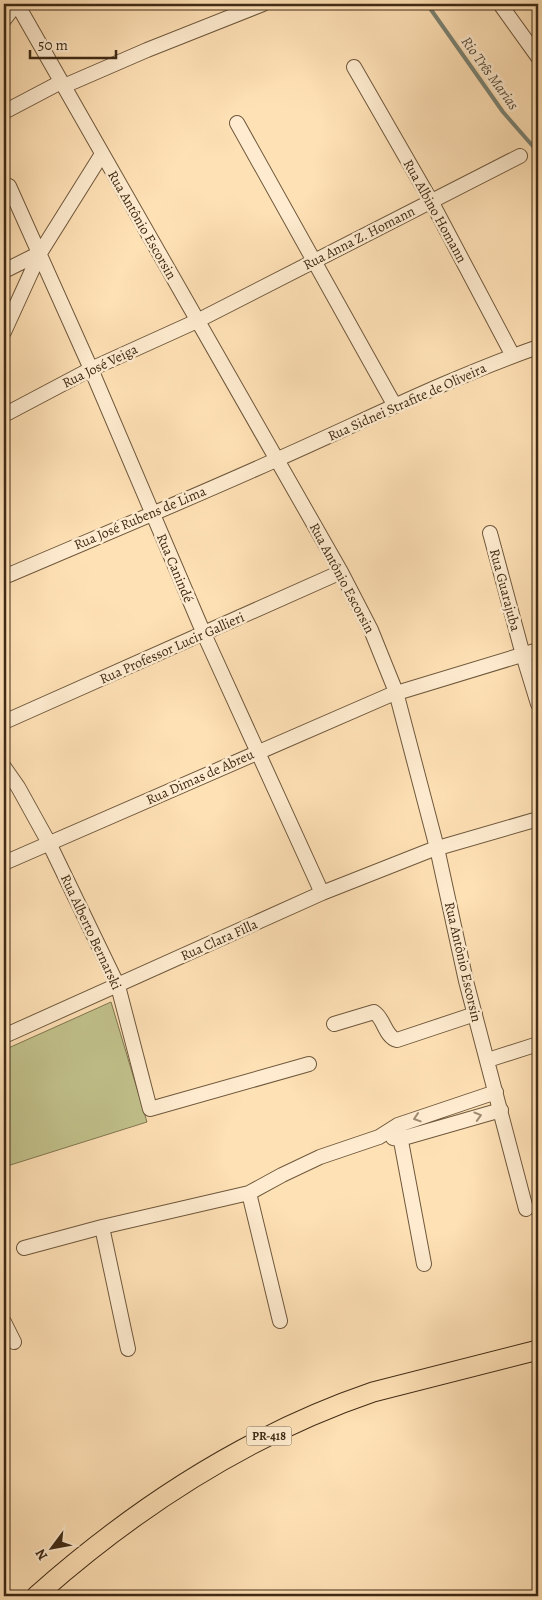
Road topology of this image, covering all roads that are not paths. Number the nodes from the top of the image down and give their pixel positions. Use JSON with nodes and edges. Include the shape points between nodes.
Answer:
{"nodes":[{"id":1,"x":16,"y":4,"type":"edge"},
{"id":2,"x":263,"y":4,"type":"edge"},
{"id":3,"x":500,"y":4,"type":"edge"},
{"id":4,"x":4,"y":20,"type":"edge"},
{"id":5,"x":538,"y":57,"type":"edge"},
{"id":6,"x":354,"y":67,"type":"dead end"},
{"id":7,"x":63,"y":84,"type":"junction"},
{"id":8,"x":4,"y":112,"type":"edge"},
{"id":9,"x":237,"y":123,"type":"dead end"},
{"id":10,"x":102,"y":154,"type":"junction"},
{"id":11,"x":520,"y":156,"type":"dead end"},
{"id":12,"x":9,"y":186,"type":"dead end"},
{"id":13,"x":431,"y":201,"type":"junction"},
{"id":14,"x":40,"y":253,"type":"junction"},
{"id":15,"x":314,"y":261,"type":"junction"},
{"id":16,"x":4,"y":271,"type":"edge"},
{"id":17,"x":197,"y":321,"type":"junction"},
{"id":18,"x":4,"y":332,"type":"edge"},
{"id":19,"x":538,"y":347,"type":"edge"},
{"id":20,"x":513,"y":356,"type":"junction"},
{"id":21,"x":91,"y":369,"type":"junction"},
{"id":22,"x":395,"y":406,"type":"junction"},
{"id":23,"x":4,"y":414,"type":"edge"},
{"id":24,"x":277,"y":460,"type":"junction"},
{"id":25,"x":151,"y":513,"type":"junction"},
{"id":26,"x":490,"y":533,"type":"dead end"},
{"id":27,"x":341,"y":572,"type":"junction"},
{"id":28,"x":4,"y":577,"type":"edge"},
{"id":29,"x":204,"y":634,"type":"junction"},
{"id":30,"x":538,"y":650,"type":"edge"},
{"id":31,"x":523,"y":654,"type":"junction"},
{"id":32,"x":396,"y":692,"type":"junction"},
{"id":33,"x":538,"y":704,"type":"edge"},
{"id":34,"x":4,"y":722,"type":"edge"},
{"id":35,"x":257,"y":752,"type":"junction"},
{"id":36,"x":4,"y":768,"type":"edge"},
{"id":37,"x":538,"y":819,"type":"edge"},
{"id":38,"x":49,"y":842,"type":"junction"},
{"id":39,"x":436,"y":848,"type":"junction"},
{"id":40,"x":4,"y":862,"type":"edge"},
{"id":41,"x":322,"y":893,"type":"junction"},
{"id":42,"x":118,"y":986,"type":"junction"},
{"id":43,"x":475,"y":1014,"type":"junction"},
{"id":44,"x":334,"y":1024,"type":"dead end"},
{"id":45,"x":4,"y":1036,"type":"edge"},
{"id":46,"x":538,"y":1044,"type":"edge"},
{"id":47,"x":488,"y":1060,"type":"junction"},
{"id":48,"x":309,"y":1064,"type":"dead end"},
{"id":49,"x":496,"y":1092,"type":"junction"},
{"id":50,"x":449,"y":1108,"type":"junction"},
{"id":51,"x":501,"y":1110,"type":"junction"},
{"id":52,"x":454,"y":1123,"type":"junction"},
{"id":53,"x":399,"y":1132,"type":"junction"},
{"id":54,"x":249,"y":1193,"type":"junction"},
{"id":55,"x":526,"y":1209,"type":"dead end"},
{"id":56,"x":102,"y":1227,"type":"junction"},
{"id":57,"x":24,"y":1248,"type":"dead end"},
{"id":58,"x":424,"y":1264,"type":"dead end"},
{"id":59,"x":280,"y":1321,"type":"dead end"},
{"id":60,"x":4,"y":1322,"type":"edge"},
{"id":61,"x":14,"y":1342,"type":"dead end"},
{"id":62,"x":128,"y":1349,"type":"dead end"},
{"id":63,"x":538,"y":1350,"type":"edge"},
{"id":64,"x":36,"y":1596,"type":"edge"}],
"edges":[{"from":1,"to":4,"type":"street"},
{"from":1,"to":7,"type":"street","name":"Rua Antônio Escorsin"},
{"from":2,"to":7,"type":"street"},
{"from":3,"to":5,"type":"street"},
{"from":6,"to":13,"type":"street","name":"Rua Albino Homann"},
{"from":7,"to":8,"type":"street"},
{"from":7,"to":10,"type":"street","name":"Rua Antônio Escorsin"},
{"from":9,"to":15,"type":"street"},
{"from":10,"to":14,"type":"street"},
{"from":10,"to":17,"type":"street","name":"Rua Antônio Escorsin"},
{"from":11,"to":13,"type":"street","name":"Rua Anna Z. Homann"},
{"from":12,"to":14,"type":"street","name":"Rua Canindé"},
{"from":13,"to":15,"type":"street","name":"Rua Anna Z. Homann"},
{"from":13,"to":20,"type":"street","name":"Rua Albino Homann"},
{"from":14,"to":16,"type":"street"},
{"from":14,"to":18,"type":"street"},
{"from":14,"to":21,"type":"street","name":"Rua Canindé"},
{"from":15,"to":17,"type":"street","name":"Rua Anna Z. Homann"},
{"from":15,"to":22,"type":"street"},
{"from":17,"to":21,"type":"street","name":"Rua José Veiga"},
{"from":17,"to":24,"type":"street","name":"Rua Antônio Escorsin"},
{"from":19,"to":20,"type":"street","name":"Rua Sidnei Strafite de Oliveira"},
{"from":20,"to":22,"type":"street","name":"Rua Sidnei Strafite de Oliveira"},
{"from":21,"to":23,"type":"street","name":"Rua José Veiga"},
{"from":21,"to":25,"type":"street","name":"Rua Canindé"},
{"from":22,"to":24,"type":"street","name":"Rua Sidnei Strafite de Oliveira"},
{"from":24,"to":25,"type":"street","name":"Rua José Rubens de Lima"},
{"from":24,"to":27,"type":"street","name":"Rua Antônio Escorsin"},
{"from":25,"to":28,"type":"street","name":"Rua José Rubens de Lima"},
{"from":25,"to":29,"type":"street","name":"Rua Canindé"},
{"from":26,"to":31,"type":"street","name":"Rua Guarajuba"},
{"from":27,"to":29,"type":"street","name":"Rua Professor Lucir Gallieri"},
{"from":27,"to":32,"type":"street","name":"Rua Antônio Escorsin","via":[[371,630]]},
{"from":29,"to":34,"type":"street","name":"Rua Professor Lucir Gallieri"},
{"from":29,"to":35,"type":"street","name":"Rua Canindé"},
{"from":30,"to":31,"type":"street","name":"Rua Dimas de Abreu"},
{"from":31,"to":32,"type":"street","name":"Rua Dimas de Abreu"},
{"from":31,"to":33,"type":"street","name":"Rua Guarajuba"},
{"from":32,"to":35,"type":"street","name":"Rua Dimas de Abreu"},
{"from":32,"to":39,"type":"street","name":"Rua Antônio Escorsin"},
{"from":35,"to":38,"type":"street","name":"Rua Dimas de Abreu"},
{"from":35,"to":41,"type":"street","name":"Rua Canindé"},
{"from":36,"to":38,"type":"street","name":"Rua Alberto Bernarski"},
{"from":37,"to":39,"type":"street","name":"Rua Clara Filla"},
{"from":38,"to":40,"type":"street","name":"Rua Dimas de Abreu"},
{"from":38,"to":42,"type":"street","name":"Rua Alberto Bernarski"},
{"from":39,"to":41,"type":"street","name":"Rua Clara Filla"},
{"from":39,"to":43,"type":"street","name":"Rua Antônio Escorsin"},
{"from":41,"to":42,"type":"street","name":"Rua Clara Filla"},
{"from":42,"to":45,"type":"street","name":"Rua Clara Filla"},
{"from":42,"to":48,"type":"street","name":"Rua Alberto Bernarski","via":[[150,1108]]},
{"from":43,"to":44,"type":"street","via":[[396,1040],[374,1012]]},
{"from":43,"to":47,"type":"street","name":"Rua Antônio Escorsin"},
{"from":46,"to":47,"type":"street"},
{"from":47,"to":49,"type":"street","name":"Rua Antônio Escorsin"},
{"from":49,"to":50,"type":"street"},
{"from":49,"to":51,"type":"street","name":"Rua Antônio Escorsin"},
{"from":50,"to":52,"type":"street"},
{"from":50,"to":53,"type":"street","one_way":true},
{"from":52,"to":51,"type":"street","one_way":true},
{"from":51,"to":55,"type":"street","name":"Rua Antônio Escorsin"},
{"from":52,"to":53,"type":"street"},
{"from":53,"to":54,"type":"street","via":[[320,1157]]},
{"from":53,"to":58,"type":"street"},
{"from":54,"to":56,"type":"street"},
{"from":54,"to":59,"type":"street"},
{"from":56,"to":57,"type":"street"},
{"from":56,"to":62,"type":"street"},
{"from":60,"to":61,"type":"street"},
{"from":63,"to":64,"type":"highway","number":"PR-418","via":[[373,1392],[292,1425],[154,1502]]}]}
